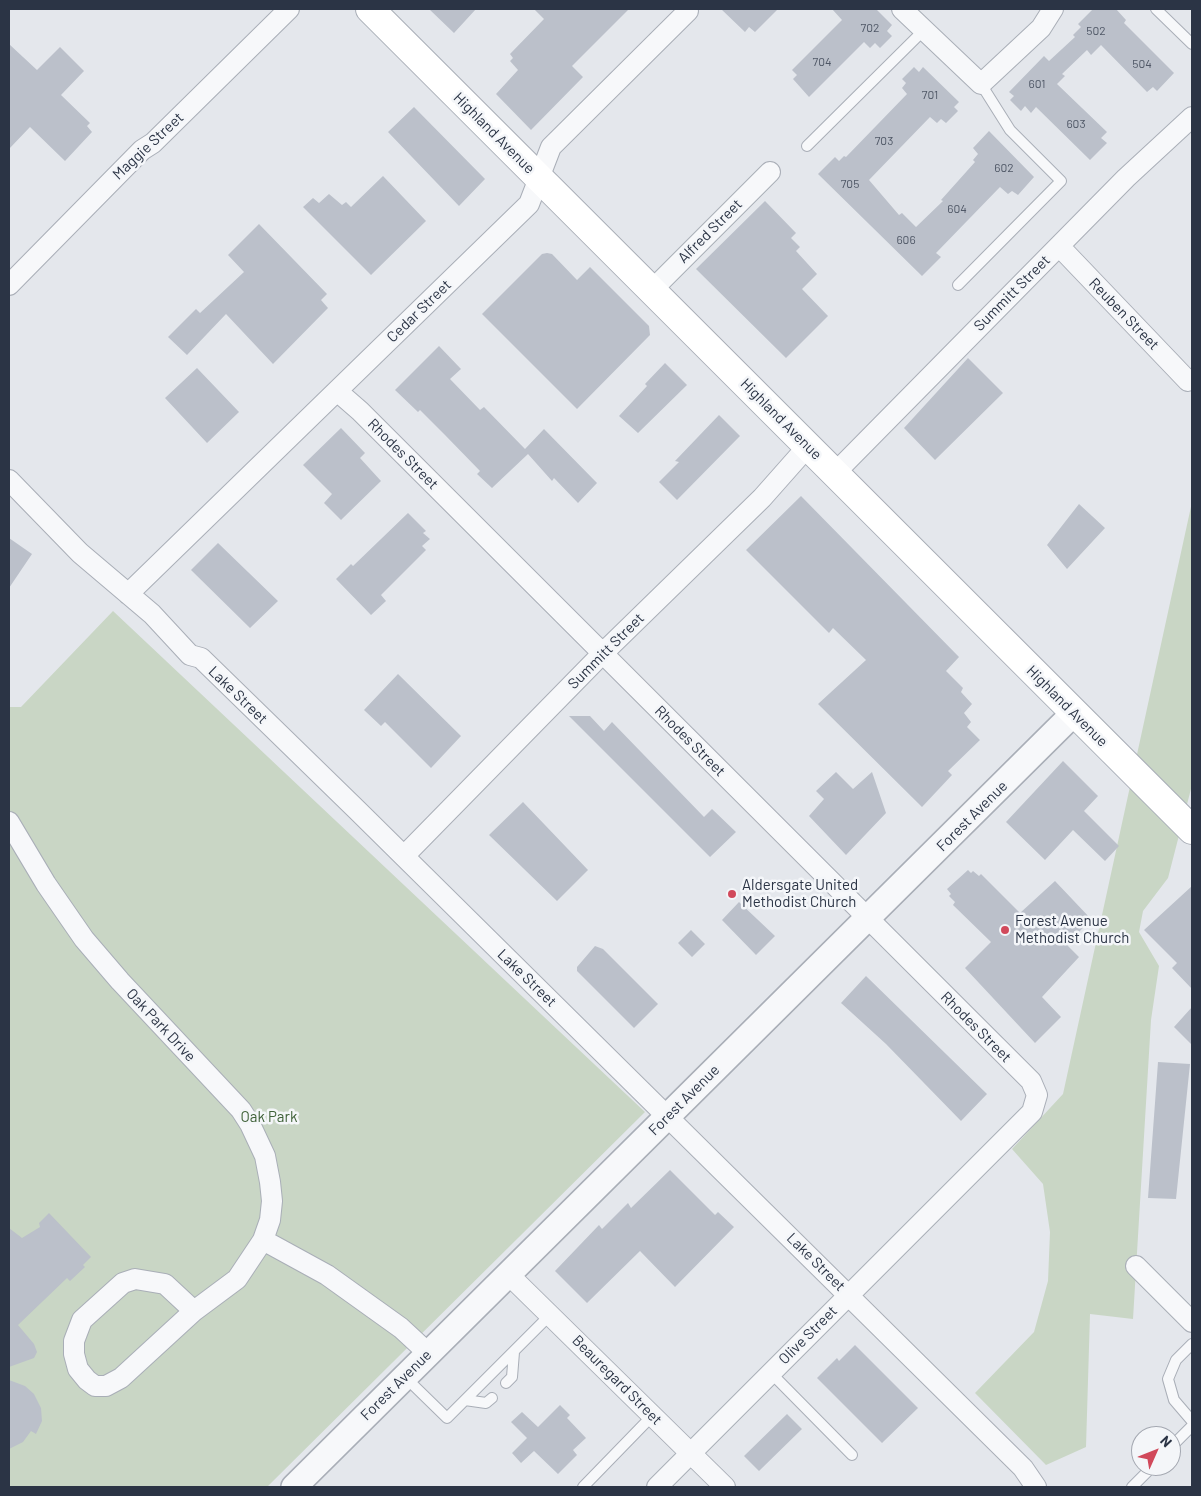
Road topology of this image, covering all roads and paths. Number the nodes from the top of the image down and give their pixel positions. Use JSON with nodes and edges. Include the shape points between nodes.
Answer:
{"nodes":[{"id":1,"x":289,"y":9,"type":"edge"},
{"id":2,"x":370,"y":9,"type":"edge"},
{"id":3,"x":902,"y":9,"type":"edge"},
{"id":4,"x":1053,"y":9,"type":"edge"},
{"id":5,"x":1156,"y":9,"type":"edge"},
{"id":6,"x":688,"y":11,"type":"dead end"},
{"id":7,"x":924,"y":30,"type":"junction"},
{"id":8,"x":1192,"y":44,"type":"edge"},
{"id":9,"x":982,"y":84,"type":"junction"},
{"id":10,"x":1192,"y":117,"type":"edge"},
{"id":11,"x":807,"y":146,"type":"dead end"},
{"id":12,"x":770,"y":172,"type":"dead end"},
{"id":13,"x":539,"y":178,"type":"junction"},
{"id":14,"x":1059,"y":246,"type":"junction"},
{"id":15,"x":9,"y":285,"type":"edge"},
{"id":16,"x":958,"y":285,"type":"dead end"},
{"id":17,"x":652,"y":290,"type":"junction"},
{"id":18,"x":1188,"y":381,"type":"dead end"},
{"id":19,"x":337,"y":391,"type":"junction"},
{"id":20,"x":808,"y":446,"type":"junction"},
{"id":21,"x":834,"y":472,"type":"junction"},
{"id":22,"x":9,"y":480,"type":"edge"},
{"id":23,"x":128,"y":594,"type":"junction"},
{"id":24,"x":602,"y":654,"type":"junction"},
{"id":25,"x":1074,"y":713,"type":"junction"},
{"id":26,"x":9,"y":822,"type":"edge"},
{"id":27,"x":1192,"y":830,"type":"edge"},
{"id":28,"x":404,"y":856,"type":"junction"},
{"id":29,"x":868,"y":917,"type":"junction"},
{"id":30,"x":1037,"y":1095,"type":"joint"},
{"id":31,"x":668,"y":1116,"type":"junction"},
{"id":32,"x":263,"y":1240,"type":"junction"},
{"id":33,"x":1136,"y":1266,"type":"dead end"},
{"id":34,"x":508,"y":1273,"type":"junction"},
{"id":35,"x":848,"y":1294,"type":"junction"},
{"id":36,"x":194,"y":1311,"type":"junction"},
{"id":37,"x":551,"y":1314,"type":"junction"},
{"id":38,"x":1192,"y":1322,"type":"edge"},
{"id":39,"x":1192,"y":1344,"type":"edge"},
{"id":40,"x":514,"y":1352,"type":"junction"},
{"id":41,"x":428,"y":1353,"type":"junction"},
{"id":42,"x":770,"y":1373,"type":"junction"},
{"id":43,"x":404,"y":1377,"type":"junction"},
{"id":44,"x":506,"y":1383,"type":"dead end"},
{"id":45,"x":492,"y":1398,"type":"dead end"},
{"id":46,"x":465,"y":1400,"type":"junction"},
{"id":47,"x":652,"y":1416,"type":"junction"},
{"id":48,"x":1192,"y":1421,"type":"edge"},
{"id":49,"x":1192,"y":1426,"type":"edge"},
{"id":50,"x":1181,"y":1437,"type":"edge"},
{"id":51,"x":691,"y":1454,"type":"junction"},
{"id":52,"x":852,"y":1455,"type":"dead end"},
{"id":53,"x":1142,"y":1476,"type":"edge"},
{"id":54,"x":294,"y":1487,"type":"edge"},
{"id":55,"x":583,"y":1487,"type":"edge"},
{"id":56,"x":657,"y":1487,"type":"edge"},
{"id":57,"x":726,"y":1487,"type":"edge"},
{"id":58,"x":1036,"y":1487,"type":"edge"},
{"id":59,"x":1132,"y":1487,"type":"edge"}],
"edges":[{"from":1,"to":15,"type":"street","name":"Maggie Street","via":[[135,157]]},
{"from":2,"to":13,"type":"main road","name":"Highland Avenue"},
{"from":3,"to":7,"type":"street"},
{"from":4,"to":9,"type":"street","via":[[1041,28]]},
{"from":5,"to":8,"type":"lane"},
{"from":6,"to":13,"type":"street","name":"Cedar Street","via":[[551,148]]},
{"from":7,"to":9,"type":"street"},
{"from":7,"to":11,"type":"lane"},
{"from":9,"to":16,"type":"lane","via":[[1010,130],[1061,181]]},
{"from":10,"to":14,"type":"street","name":"Summitt Street"},
{"from":12,"to":17,"type":"street","name":"Alfred Street"},
{"from":13,"to":17,"type":"main road","name":"Highland Avenue"},
{"from":13,"to":19,"type":"street","name":"Cedar Street","via":[[528,204]]},
{"from":14,"to":18,"type":"street","name":"Reuben Street"},
{"from":14,"to":21,"type":"street","name":"Summitt Street"},
{"from":17,"to":20,"type":"main road","name":"Highland Avenue"},
{"from":19,"to":23,"type":"street","name":"Cedar Street"},
{"from":19,"to":24,"type":"street","name":"Rhodes Street"},
{"from":20,"to":21,"type":"main road","name":"Highland Avenue"},
{"from":20,"to":24,"type":"street","name":"Summitt Street","via":[[762,498]]},
{"from":21,"to":25,"type":"main road","name":"Highland Avenue"},
{"from":22,"to":23,"type":"street","name":"Lake Street","via":[[80,553]]},
{"from":23,"to":28,"type":"street","name":"Lake Street","via":[[152,614],[190,655],[201,658]]},
{"from":24,"to":28,"type":"street","name":"Summitt Street"},
{"from":24,"to":29,"type":"street","name":"Rhodes Street"},
{"from":25,"to":27,"type":"main road","name":"Highland Avenue"},
{"from":25,"to":29,"type":"street","name":"Forest Avenue"},
{"from":26,"to":32,"type":"street","name":"Oak Park Drive","via":[[84,939],[241,1110],[250,1124],[265,1156],[270,1182],[271,1210]]},
{"from":28,"to":31,"type":"street","name":"Lake Street"},
{"from":29,"to":30,"type":"street","name":"Rhodes Street","via":[[1030,1081]]},
{"from":29,"to":31,"type":"street","name":"Forest Avenue"},
{"from":30,"to":35,"type":"street","name":"Olive Street","via":[[1032,1112]]},
{"from":31,"to":34,"type":"street","name":"Forest Avenue"},
{"from":31,"to":35,"type":"street","name":"Lake Street"},
{"from":32,"to":36,"type":"street","name":"Oak Park Drive","via":[[237,1279]]},
{"from":32,"to":41,"type":"street","via":[[327,1275],[401,1328]]},
{"from":33,"to":38,"type":"street"},
{"from":34,"to":37,"type":"street","name":"Beauregard Street"},
{"from":34,"to":41,"type":"street","name":"Forest Avenue"},
{"from":35,"to":42,"type":"street","name":"Olive Street"},
{"from":35,"to":58,"type":"street","name":"Lake Street","via":[[1023,1468]]},
{"from":36,"to":36,"type":"street","name":"Oak Park Drive","via":[[165,1284],[135,1279],[123,1283],[82,1320],[74,1341],[78,1369],[95,1386],[106,1386],[121,1378]]},
{"from":37,"to":40,"type":"lane"},
{"from":37,"to":47,"type":"street","name":"Beauregard Street"},
{"from":39,"to":48,"type":"lane","via":[[1176,1360],[1168,1379],[1174,1400]]},
{"from":40,"to":44,"type":"lane","via":[[512,1377]]},
{"from":40,"to":46,"type":"lane"},
{"from":41,"to":43,"type":"street","name":"Forest Avenue"},
{"from":42,"to":51,"type":"street","name":"Olive Street"},
{"from":42,"to":52,"type":"lane"},
{"from":43,"to":46,"type":"lane","via":[[447,1418]]},
{"from":43,"to":54,"type":"street","name":"Forest Avenue"},
{"from":45,"to":46,"type":"lane","via":[[486,1403]]},
{"from":47,"to":51,"type":"street","name":"Beauregard Street"},
{"from":47,"to":55,"type":"lane"},
{"from":49,"to":50,"type":"lane"},
{"from":51,"to":56,"type":"street","name":"Olive Street"},
{"from":51,"to":57,"type":"street","name":"Beauregard Street"},
{"from":53,"to":59,"type":"lane"}]}
